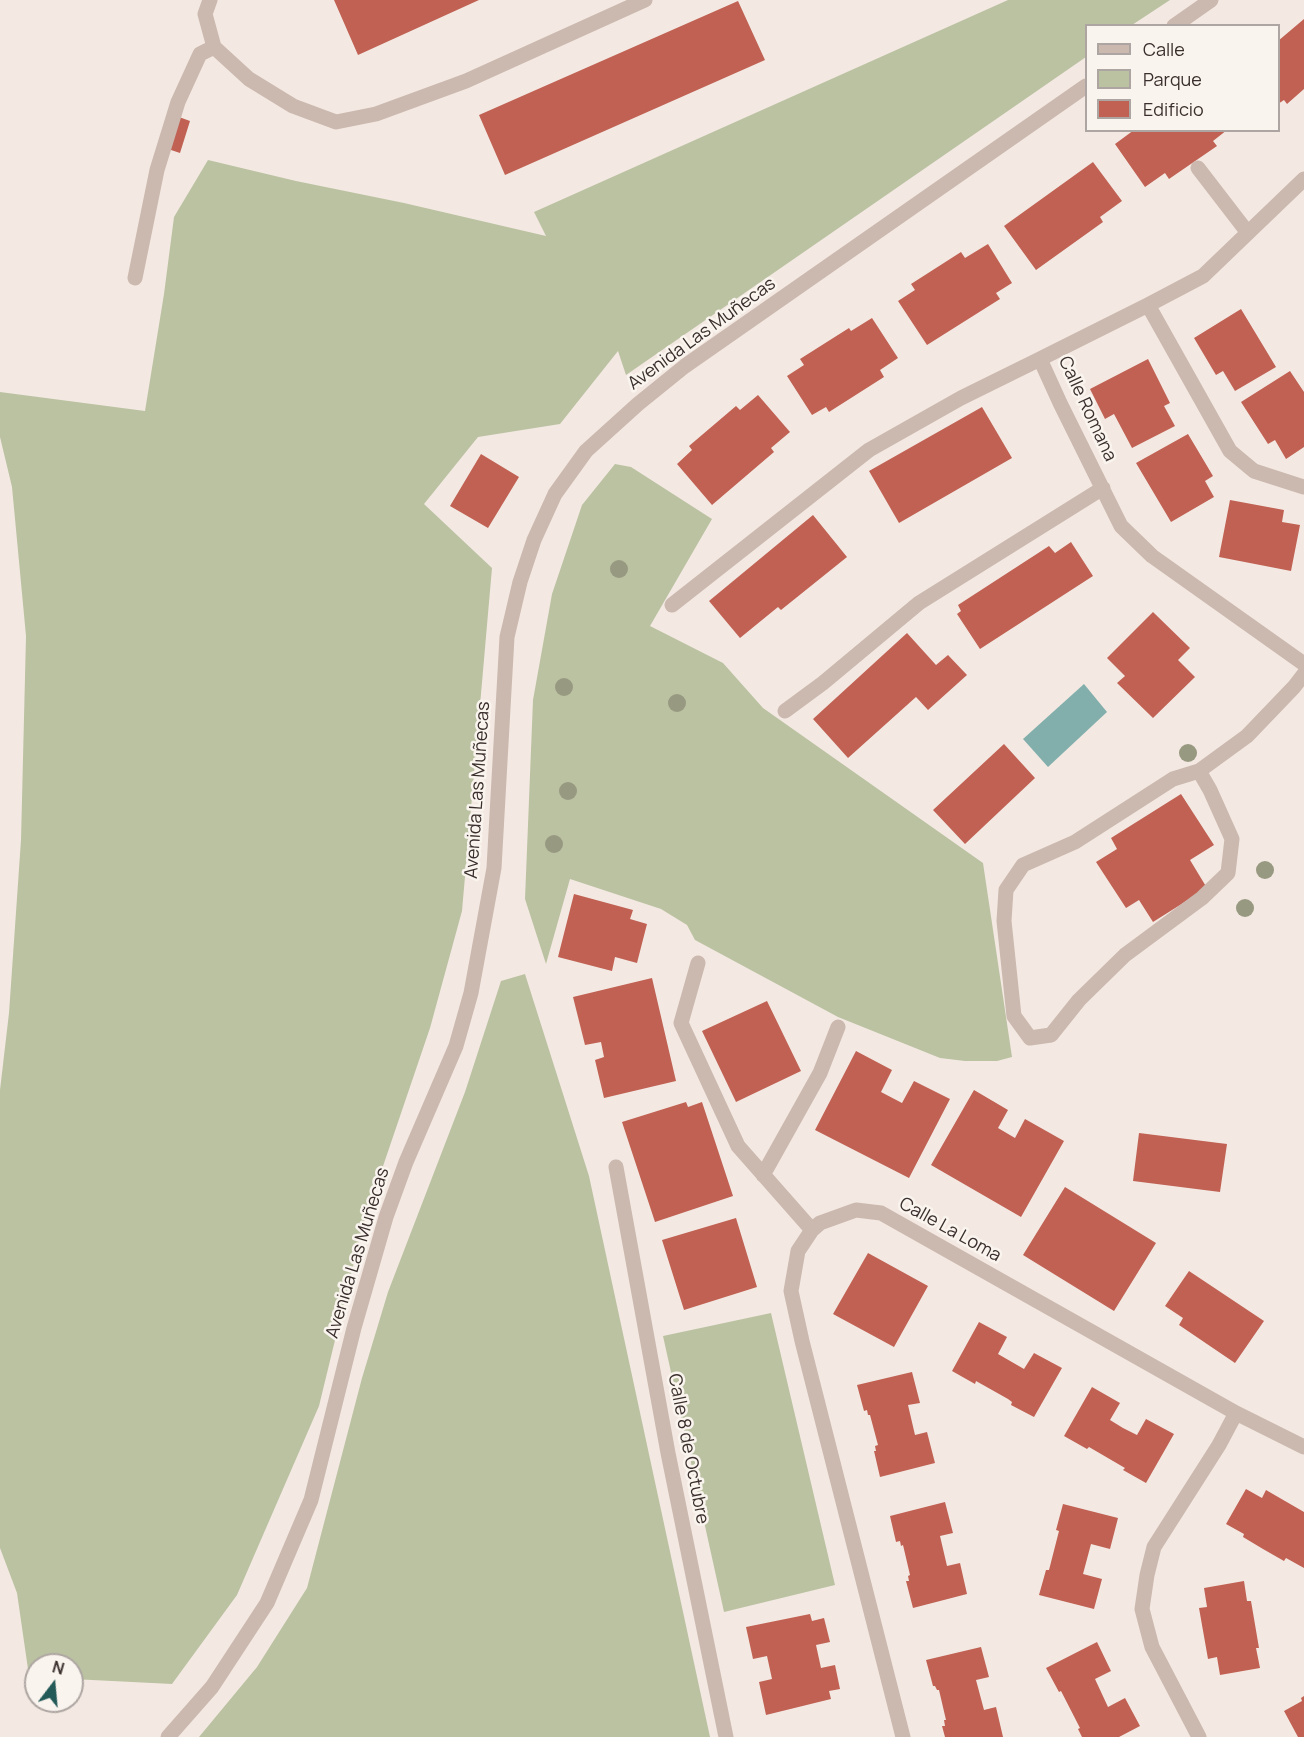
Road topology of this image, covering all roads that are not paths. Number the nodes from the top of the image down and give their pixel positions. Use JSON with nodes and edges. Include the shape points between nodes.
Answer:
{"nodes":[{"id":1,"x":210,"y":0,"type":"edge"},
{"id":2,"x":645,"y":0,"type":"edge"},
{"id":3,"x":1211,"y":0,"type":"edge"},
{"id":4,"x":1177,"y":24,"type":"edge"},
{"id":5,"x":214,"y":47,"type":"junction"},
{"id":6,"x":1085,"y":87,"type":"edge"},
{"id":7,"x":1198,"y":168,"type":"dead end"},
{"id":8,"x":1304,"y":179,"type":"edge"},
{"id":9,"x":1248,"y":232,"type":"junction"},
{"id":10,"x":135,"y":278,"type":"dead end"},
{"id":11,"x":1148,"y":305,"type":"junction"},
{"id":12,"x":1040,"y":359,"type":"junction"},
{"id":13,"x":1304,"y":487,"type":"edge"},
{"id":14,"x":1102,"y":488,"type":"junction"},
{"id":15,"x":672,"y":605,"type":"dead end"},
{"id":16,"x":1304,"y":664,"type":"edge"},
{"id":17,"x":1304,"y":674,"type":"edge"},
{"id":18,"x":785,"y":711,"type":"dead end"},
{"id":19,"x":1199,"y":771,"type":"junction"},
{"id":20,"x":698,"y":963,"type":"dead end"},
{"id":21,"x":838,"y":1027,"type":"dead end"},
{"id":22,"x":616,"y":1167,"type":"dead end"},
{"id":23,"x":764,"y":1175,"type":"junction"},
{"id":24,"x":812,"y":1230,"type":"junction"},
{"id":25,"x":1236,"y":1413,"type":"junction"},
{"id":26,"x":1304,"y":1448,"type":"edge"},
{"id":27,"x":168,"y":1737,"type":"edge"},
{"id":28,"x":726,"y":1737,"type":"edge"},
{"id":29,"x":903,"y":1737,"type":"edge"},
{"id":30,"x":1199,"y":1737,"type":"edge"}],
"edges":[{"from":1,"to":5,"type":"street","via":[[205,14]]},
{"from":2,"to":5,"type":"street","via":[[466,81],[376,114],[336,122],[293,106],[249,79]]},
{"from":3,"to":4,"type":"street"},
{"from":5,"to":10,"type":"street","via":[[200,54],[178,102],[157,170]]},
{"from":6,"to":27,"type":"street","name":"Avenida Las Muñecas","via":[[685,366],[586,451],[555,494],[534,540],[507,637],[494,868],[471,993],[456,1046],[386,1217],[311,1500],[267,1603],[212,1687]]},
{"from":7,"to":9,"type":"street"},
{"from":8,"to":9,"type":"street","name":"Calle Romana"},
{"from":9,"to":11,"type":"street","name":"Calle Romana","via":[[1203,276]]},
{"from":11,"to":12,"type":"street","name":"Calle Romana"},
{"from":11,"to":13,"type":"street","via":[[1230,451],[1254,471]]},
{"from":12,"to":14,"type":"street","name":"Calle Romana"},
{"from":12,"to":15,"type":"street","via":[[869,450]]},
{"from":14,"to":16,"type":"street","name":"Calle Romana","via":[[1121,526],[1152,556]]},
{"from":14,"to":18,"type":"street","via":[[919,603]]},
{"from":17,"to":19,"type":"street","via":[[1247,736]]},
{"from":19,"to":19,"type":"street","via":[[1173,779],[1075,842],[1023,865],[1006,890],[1004,921],[1014,1016],[1030,1038],[1051,1035],[1079,1000],[1125,955],[1203,898],[1228,873],[1232,839]]},
{"from":20,"to":23,"type":"street","via":[[681,1023],[738,1146]]},
{"from":21,"to":23,"type":"street","via":[[820,1073]]},
{"from":22,"to":28,"type":"street","name":"Calle 8 de Octubre","via":[[668,1453]]},
{"from":23,"to":24,"type":"street"},
{"from":24,"to":25,"type":"street","name":"Calle La Loma","via":[[820,1222],[856,1210],[881,1213]]},
{"from":24,"to":29,"type":"street","via":[[798,1251],[791,1291]]},
{"from":25,"to":26,"type":"street","name":"Calle La Loma"},
{"from":25,"to":30,"type":"street","via":[[1154,1547],[1142,1609],[1152,1647]]}]}
